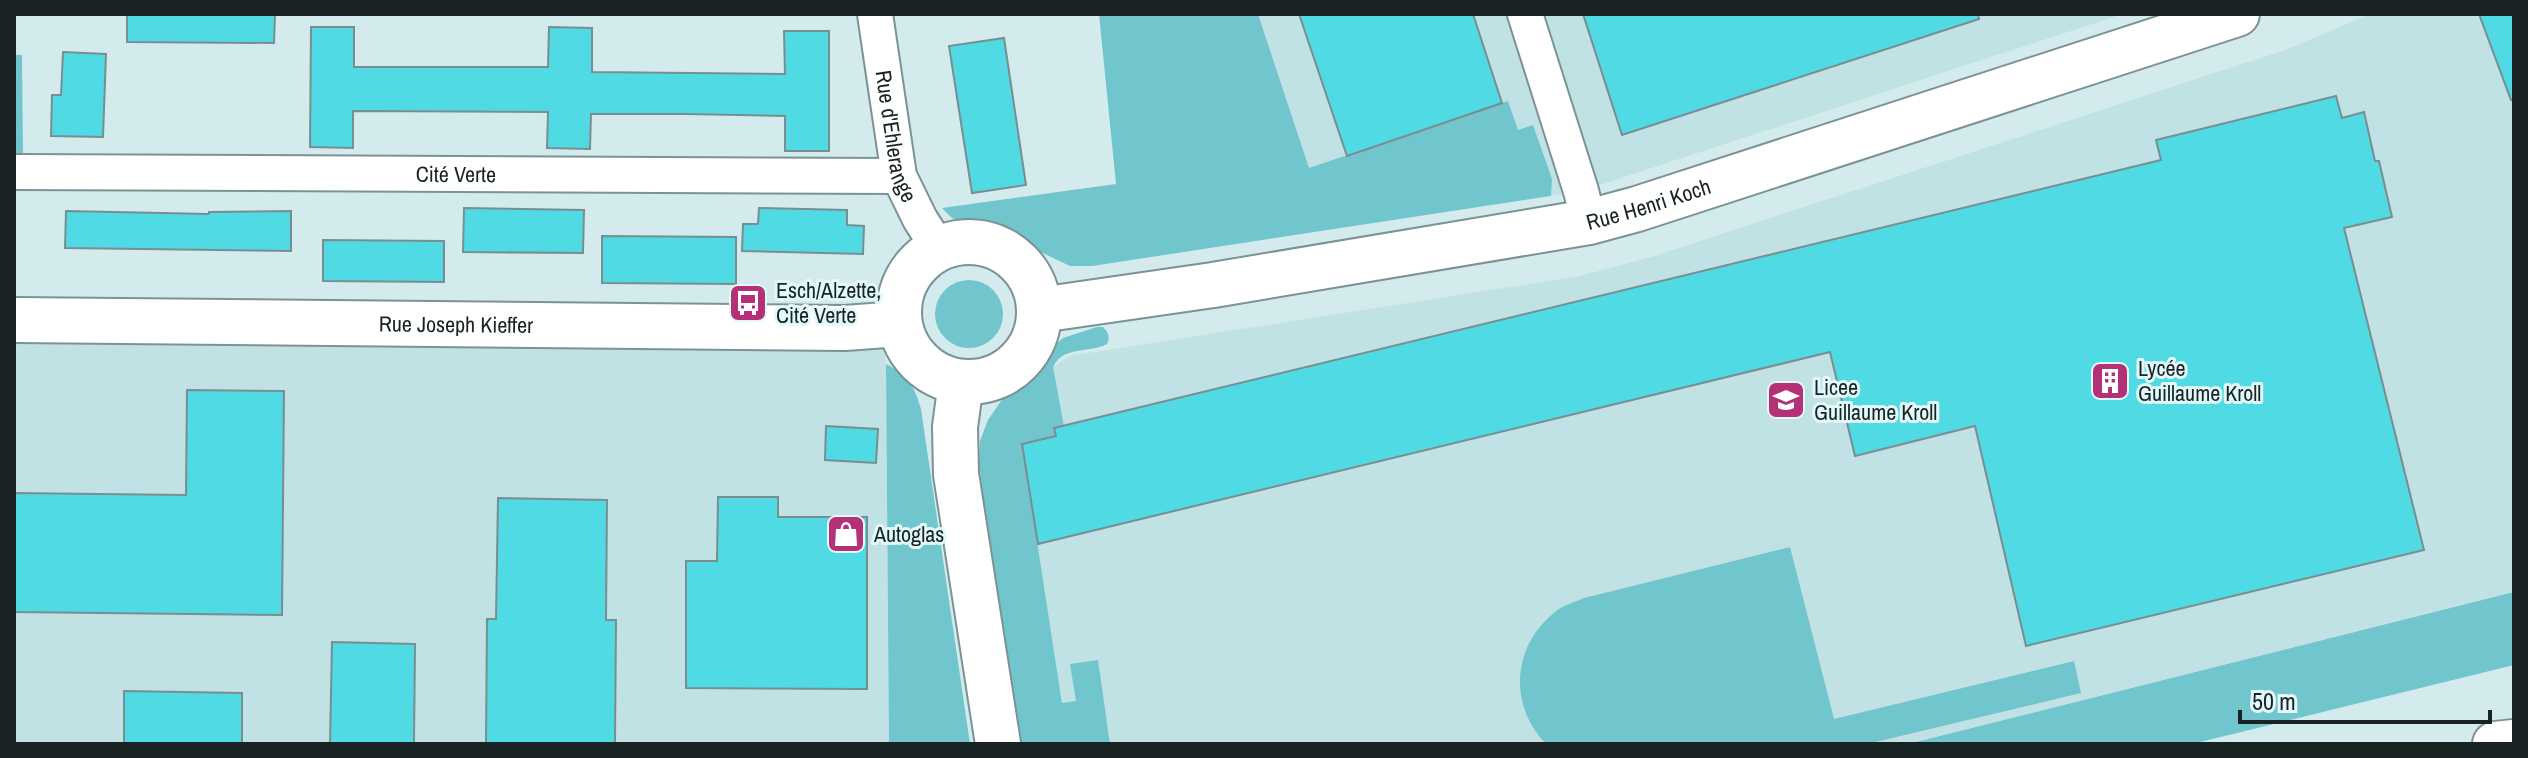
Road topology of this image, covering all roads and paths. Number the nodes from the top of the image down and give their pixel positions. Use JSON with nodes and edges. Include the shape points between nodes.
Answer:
{"nodes":[{"id":1,"x":875,"y":14,"type":"edge"},
{"id":2,"x":1525,"y":14,"type":"edge"},
{"id":3,"x":2237,"y":14,"type":"edge"},
{"id":4,"x":14,"y":172,"type":"edge"},
{"id":5,"x":899,"y":176,"type":"junction"},
{"id":6,"x":1589,"y":222,"type":"junction"},
{"id":7,"x":939,"y":249,"type":"junction"},
{"id":8,"x":1040,"y":310,"type":"junction"},
{"id":9,"x":14,"y":320,"type":"edge"},
{"id":10,"x":899,"y":324,"type":"junction"},
{"id":11,"x":961,"y":382,"type":"junction"},
{"id":12,"x":2514,"y":742,"type":"edge"},
{"id":13,"x":998,"y":744,"type":"edge"},
{"id":14,"x":2495,"y":744,"type":"edge"}],
"edges":[{"from":1,"to":5,"type":"street","name":"Rue d'Ehlerange"},
{"from":2,"to":6,"type":"street"},
{"from":3,"to":6,"type":"main road","name":"Rue Henri Koch"},
{"from":4,"to":5,"type":"street","name":"Cité Verte"},
{"from":5,"to":7,"type":"street","name":"Rue d'Ehlerange"},
{"from":6,"to":8,"type":"main road","name":"Rue Henri Koch"},
{"from":7,"to":8,"type":"main road","via":[[961,242],[1006,252],[1035,287]]},
{"from":7,"to":10,"type":"main road","via":[[906,280]]},
{"from":8,"to":11,"type":"main road","via":[[1025,356],[1007,372],[985,381]]},
{"from":9,"to":10,"type":"main road","name":"Rue Joseph Kieffer","via":[[845,328]]},
{"from":10,"to":11,"type":"main road","via":[[920,363]]},
{"from":11,"to":13,"type":"main road","via":[[956,474]]},
{"from":12,"to":14,"type":"main road"}]}
